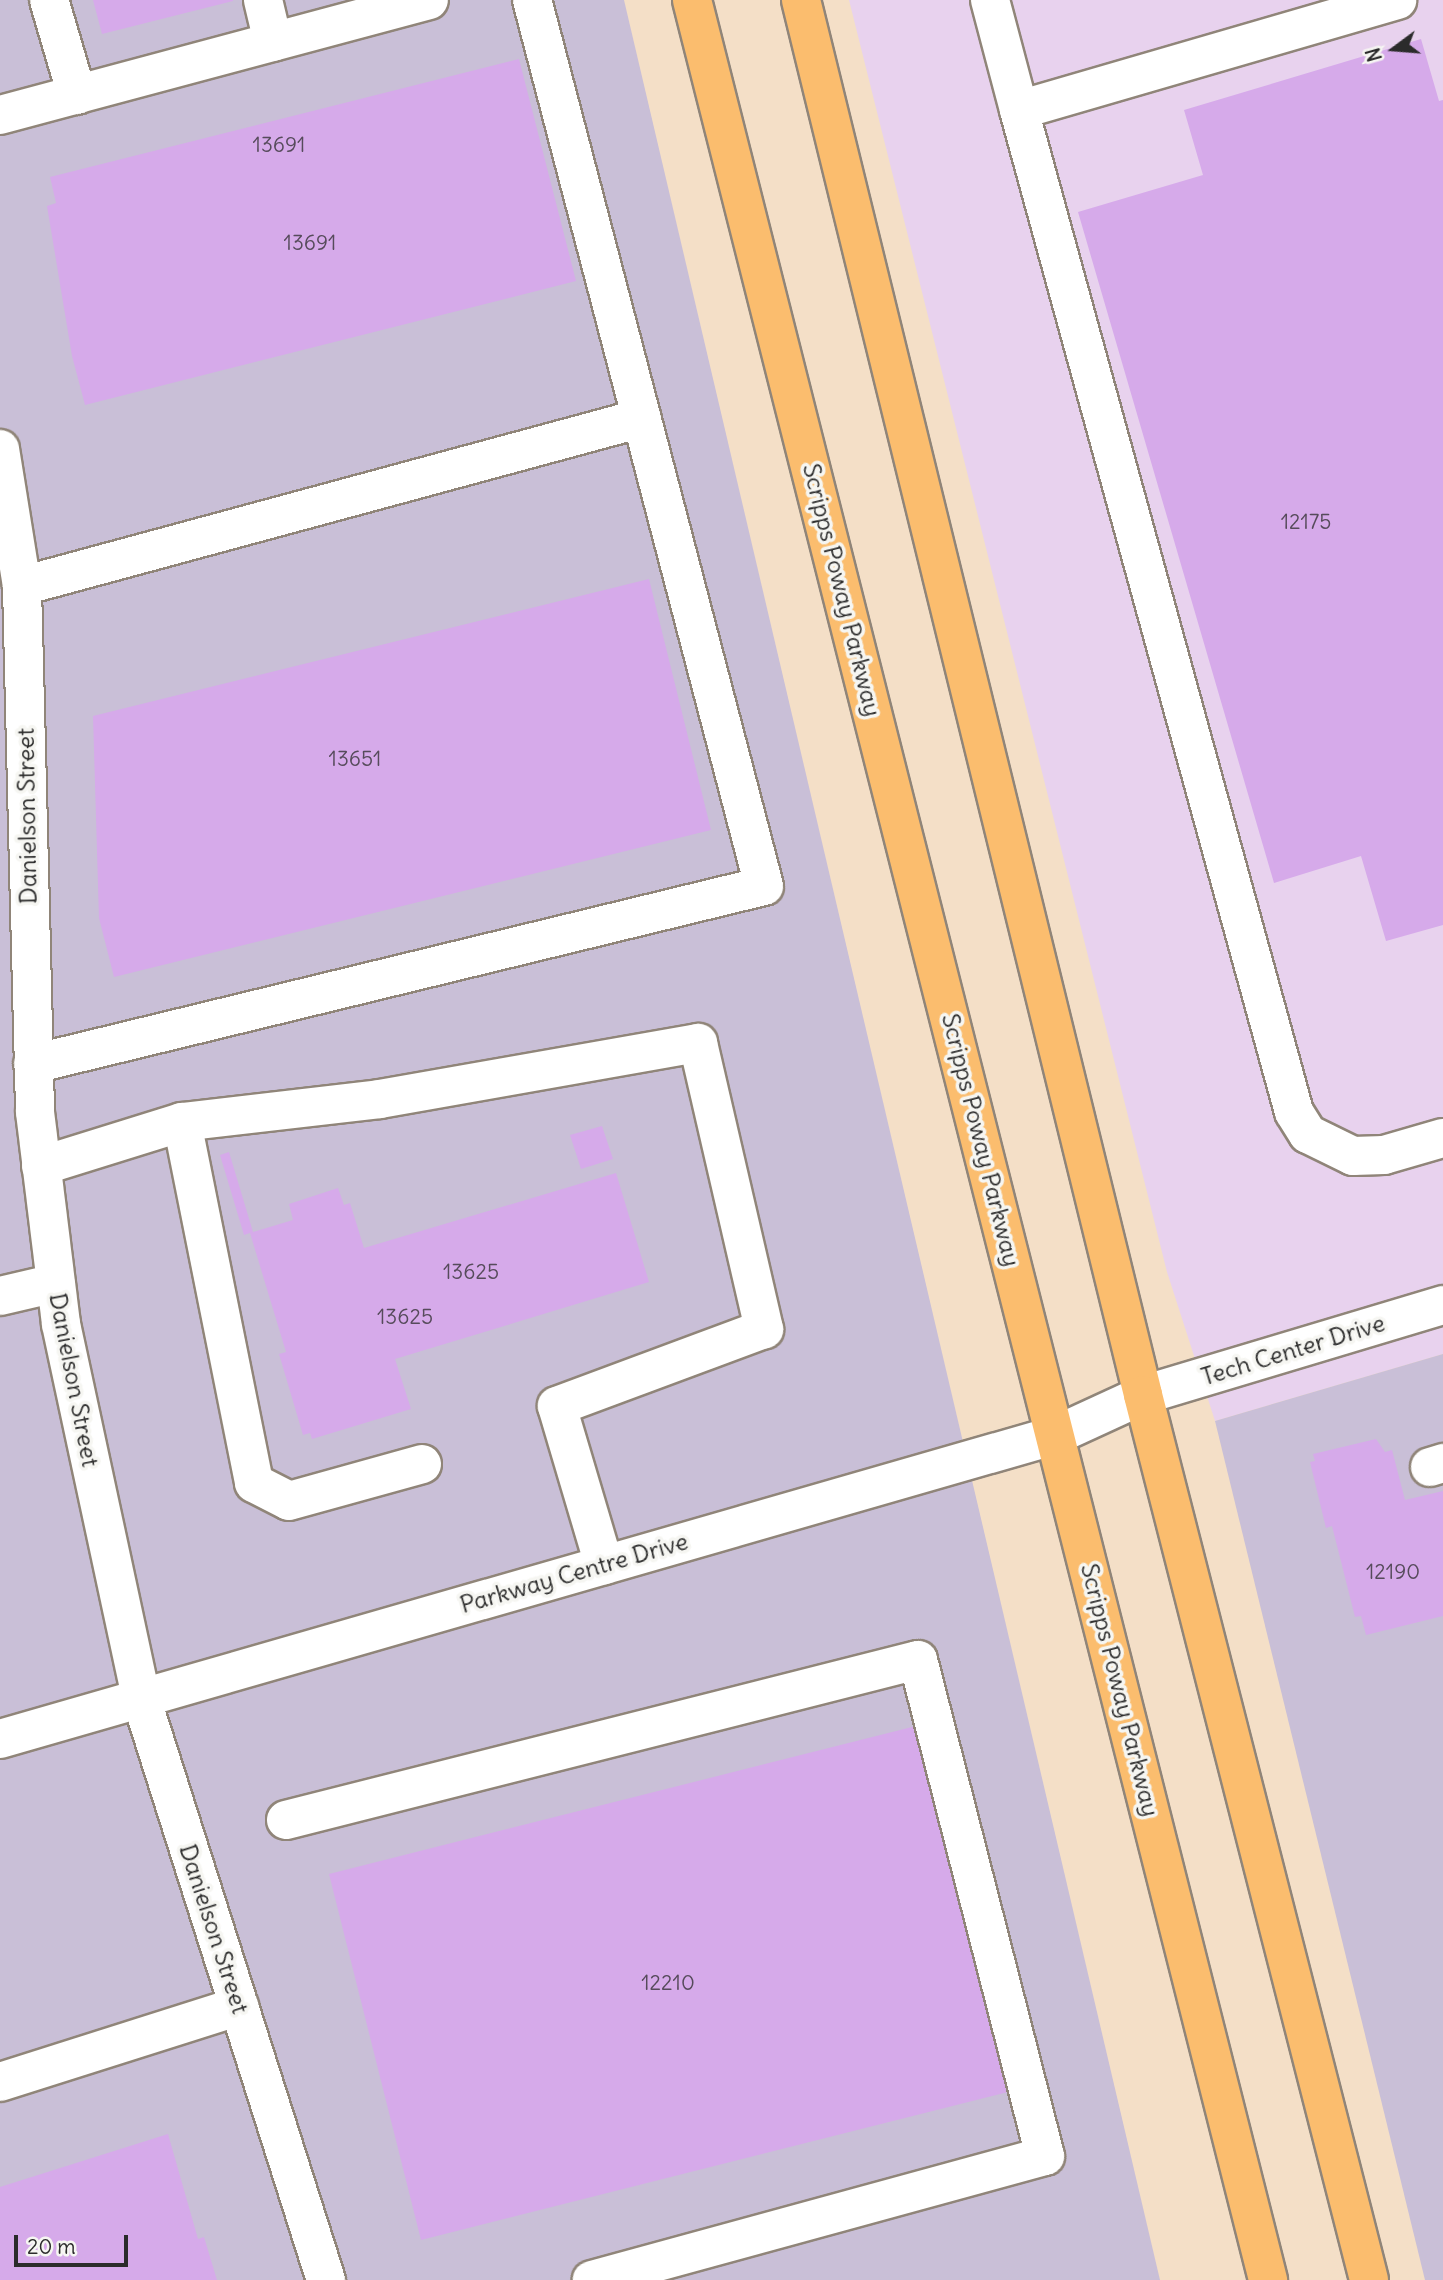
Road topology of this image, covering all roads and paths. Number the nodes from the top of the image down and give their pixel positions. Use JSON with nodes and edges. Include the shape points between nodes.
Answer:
{"nodes":[{"id":1,"x":49,"y":0,"type":"edge"},
{"id":2,"x":263,"y":0,"type":"edge"},
{"id":3,"x":429,"y":0,"type":"edge"},
{"id":4,"x":532,"y":0,"type":"edge"},
{"id":5,"x":692,"y":0,"type":"edge"},
{"id":6,"x":801,"y":0,"type":"edge"},
{"id":7,"x":990,"y":0,"type":"edge"},
{"id":8,"x":1397,"y":0,"type":"edge"},
{"id":9,"x":273,"y":42,"type":"junction"},
{"id":10,"x":77,"y":95,"type":"junction"},
{"id":11,"x":1019,"y":110,"type":"junction"},
{"id":12,"x":0,"y":115,"type":"edge"},
{"id":13,"x":642,"y":418,"type":"junction"},
{"id":14,"x":0,"y":449,"type":"edge"},
{"id":15,"x":22,"y":586,"type":"junction"},
{"id":16,"x":12,"y":639,"type":"edge"},
{"id":17,"x":13,"y":779,"type":"edge"},
{"id":18,"x":15,"y":974,"type":"edge"},
{"id":19,"x":33,"y":1064,"type":"junction"},
{"id":20,"x":182,"y":1122,"type":"junction"},
{"id":21,"x":1443,"y":1138,"type":"edge"},
{"id":22,"x":41,"y":1166,"type":"junction"},
{"id":23,"x":56,"y":1283,"type":"junction"},
{"id":24,"x":0,"y":1296,"type":"edge"},
{"id":25,"x":1443,"y":1305,"type":"edge"},
{"id":26,"x":1143,"y":1395,"type":"junction"},
{"id":27,"x":1056,"y":1435,"type":"junction"},
{"id":28,"x":422,"y":1464,"type":"dead end"},
{"id":29,"x":604,"y":1565,"type":"junction"},
{"id":30,"x":141,"y":1698,"type":"junction"},
{"id":31,"x":0,"y":1739,"type":"edge"},
{"id":32,"x":286,"y":1820,"type":"dead end"},
{"id":33,"x":239,"y":2006,"type":"junction"},
{"id":34,"x":0,"y":2082,"type":"edge"},
{"id":35,"x":326,"y":2280,"type":"edge"},
{"id":36,"x":592,"y":2280,"type":"edge"},
{"id":37,"x":1268,"y":2280,"type":"edge"},
{"id":38,"x":1369,"y":2280,"type":"edge"}],
"edges":[{"from":1,"to":10,"type":"street"},
{"from":2,"to":9,"type":"street"},
{"from":3,"to":9,"type":"street"},
{"from":4,"to":13,"type":"street"},
{"from":5,"to":27,"type":"main road","name":"Scripps Poway Parkway"},
{"from":6,"to":26,"type":"main road"},
{"from":7,"to":11,"type":"street"},
{"from":8,"to":11,"type":"street"},
{"from":9,"to":10,"type":"street"},
{"from":10,"to":12,"type":"street"},
{"from":11,"to":21,"type":"street","via":[[1294,1112],[1308,1134],[1353,1156],[1384,1155]]},
{"from":13,"to":15,"type":"street"},
{"from":13,"to":19,"type":"street","via":[[764,886]]},
{"from":14,"to":15,"type":"street","name":"Danielson Street"},
{"from":15,"to":16,"type":"street","name":"Danielson Street"},
{"from":16,"to":17,"type":"street","name":"Danielson Street"},
{"from":17,"to":18,"type":"street","name":"Danielson Street"},
{"from":18,"to":19,"type":"street","name":"Danielson Street"},
{"from":19,"to":22,"type":"street","name":"Danielson Street"},
{"from":20,"to":22,"type":"street"},
{"from":20,"to":28,"type":"street","via":[[254,1483],[289,1501]]},
{"from":20,"to":29,"type":"street","via":[[380,1099],[698,1043],[764,1329],[557,1406]]},
{"from":22,"to":23,"type":"street","name":"Danielson Street"},
{"from":23,"to":24,"type":"street"},
{"from":23,"to":30,"type":"street","name":"Danielson Street"},
{"from":25,"to":26,"type":"street","name":"Tech Center Drive"},
{"from":26,"to":27,"type":"street","name":"Parkway Centre Drive"},
{"from":26,"to":38,"type":"main road"},
{"from":27,"to":29,"type":"street","name":"Parkway Centre Drive"},
{"from":27,"to":37,"type":"main road","name":"Scripps Poway Parkway"},
{"from":29,"to":30,"type":"street","name":"Parkway Centre Drive"},
{"from":30,"to":31,"type":"street","name":"Parkway Centre Drive"},
{"from":30,"to":33,"type":"street","name":"Danielson Street"},
{"from":32,"to":36,"type":"street","via":[[918,1660],[1045,2156]]},
{"from":33,"to":34,"type":"street"},
{"from":33,"to":35,"type":"street","name":"Danielson Street"}]}
